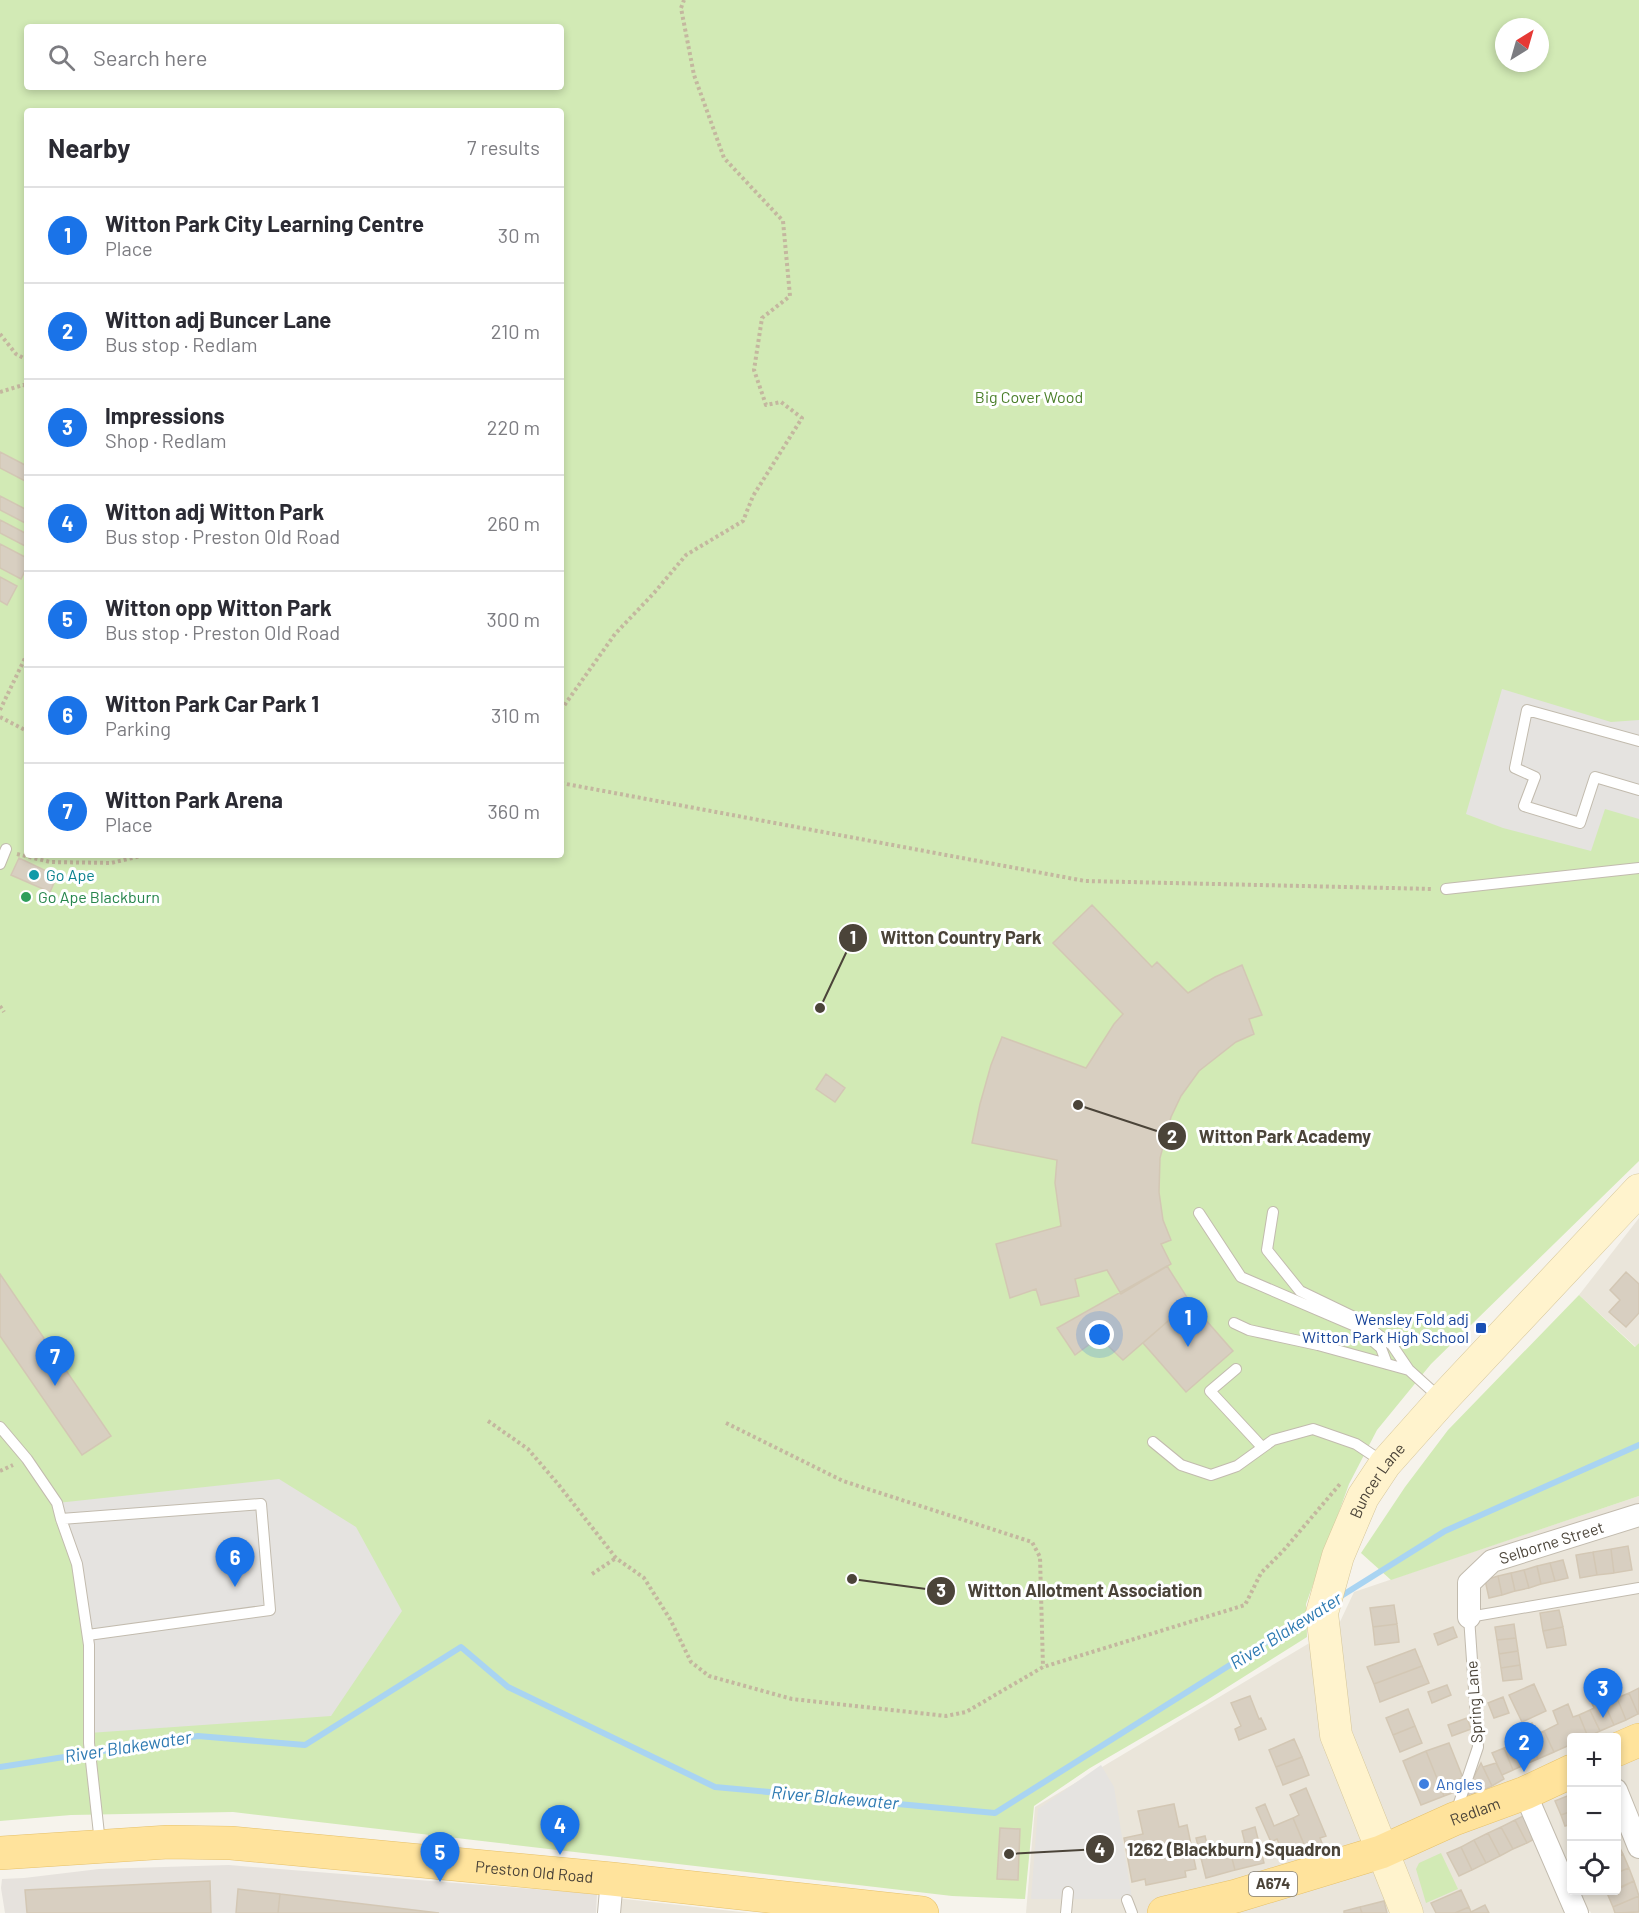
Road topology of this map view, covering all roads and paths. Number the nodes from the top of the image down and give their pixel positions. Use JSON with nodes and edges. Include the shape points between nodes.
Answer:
{"nodes":[{"id":1,"x":684,"y":0,"type":"edge"},
{"id":2,"x":0,"y":334,"type":"edge"},
{"id":3,"x":24,"y":358,"type":"edge"},
{"id":4,"x":24,"y":385,"type":"edge"},
{"id":5,"x":0,"y":392,"type":"edge"},
{"id":6,"x":24,"y":660,"type":"edge"},
{"id":7,"x":564,"y":706,"type":"edge"},
{"id":8,"x":0,"y":710,"type":"edge"},
{"id":9,"x":0,"y":717,"type":"edge"},
{"id":10,"x":24,"y":729,"type":"edge"},
{"id":11,"x":1639,"y":741,"type":"edge"},
{"id":12,"x":564,"y":784,"type":"edge"},
{"id":13,"x":1639,"y":790,"type":"edge"},
{"id":14,"x":6,"y":849,"type":"joint"},
{"id":15,"x":24,"y":854,"type":"edge"},
{"id":16,"x":36,"y":858,"type":"edge"},
{"id":17,"x":133,"y":858,"type":"edge"},
{"id":18,"x":0,"y":864,"type":"edge"},
{"id":19,"x":1639,"y":868,"type":"edge"},
{"id":20,"x":1446,"y":889,"type":"joint"},
{"id":21,"x":0,"y":1006,"type":"edge"},
{"id":22,"x":4,"y":1012,"type":"dead end"},
{"id":23,"x":1639,"y":1190,"type":"edge"},
{"id":24,"x":1273,"y":1212,"type":"dead end"},
{"id":25,"x":1199,"y":1213,"type":"dead end"},
{"id":26,"x":1234,"y":1323,"type":"dead end"},
{"id":27,"x":1388,"y":1364,"type":"junction"},
{"id":28,"x":1236,"y":1369,"type":"dead end"},
{"id":29,"x":1409,"y":1370,"type":"junction"},
{"id":30,"x":1442,"y":1400,"type":"junction"},
{"id":31,"x":488,"y":1421,"type":"dead end"},
{"id":32,"x":726,"y":1423,"type":"dead end"},
{"id":33,"x":0,"y":1427,"type":"edge"},
{"id":34,"x":1153,"y":1442,"type":"dead end"},
{"id":35,"x":1262,"y":1447,"type":"junction"},
{"id":36,"x":1379,"y":1473,"type":"junction"},
{"id":37,"x":1639,"y":1515,"type":"edge"},
{"id":38,"x":61,"y":1519,"type":"junction"},
{"id":39,"x":616,"y":1558,"type":"junction"},
{"id":40,"x":592,"y":1574,"type":"dead end"},
{"id":41,"x":1639,"y":1588,"type":"edge"},
{"id":42,"x":1469,"y":1617,"type":"junction"},
{"id":43,"x":88,"y":1635,"type":"junction"},
{"id":44,"x":1043,"y":1666,"type":"junction"},
{"id":45,"x":1639,"y":1740,"type":"edge"},
{"id":46,"x":1621,"y":1748,"type":"edge"},
{"id":47,"x":1567,"y":1773,"type":"edge"},
{"id":48,"x":1525,"y":1794,"type":"junction"},
{"id":49,"x":1621,"y":1800,"type":"edge"},
{"id":50,"x":1454,"y":1819,"type":"junction"},
{"id":51,"x":100,"y":1846,"type":"junction"},
{"id":52,"x":1639,"y":1847,"type":"edge"},
{"id":53,"x":9,"y":1852,"type":"edge"},
{"id":54,"x":1381,"y":1852,"type":"junction"},
{"id":55,"x":612,"y":1879,"type":"junction"},
{"id":56,"x":1068,"y":1892,"type":"dead end"},
{"id":57,"x":1127,"y":1900,"type":"dead end"},
{"id":58,"x":609,"y":1913,"type":"edge"},
{"id":59,"x":922,"y":1913,"type":"edge"},
{"id":60,"x":1066,"y":1913,"type":"edge"},
{"id":61,"x":1132,"y":1913,"type":"edge"},
{"id":62,"x":1164,"y":1913,"type":"edge"},
{"id":63,"x":1407,"y":1913,"type":"edge"},
{"id":64,"x":1577,"y":1913,"type":"edge"}],
"edges":[{"from":1,"to":7,"type":"path","via":[[681,8],[694,75],[724,158],[783,222],[790,296],[762,318],[754,370],[766,405],[781,402],[802,418],[753,496],[743,521],[686,555],[615,634]]},
{"from":2,"to":3,"type":"path"},
{"from":4,"to":5,"type":"path"},
{"from":6,"to":8,"type":"path"},
{"from":9,"to":10,"type":"path"},
{"from":11,"to":13,"type":"lane","via":[[1527,710],[1515,768],[1534,777],[1524,806],[1580,823],[1595,777]]},
{"from":12,"to":20,"type":"path","via":[[1085,881]]},
{"from":14,"to":15,"type":"path"},
{"from":14,"to":18,"type":"lane"},
{"from":16,"to":17,"type":"path","via":[[50,862],[111,863]]},
{"from":19,"to":20,"type":"lane"},
{"from":21,"to":22,"type":"path"},
{"from":23,"to":30,"type":"main road","name":"Buncer Lane"},
{"from":24,"to":29,"type":"lane","via":[[1267,1250],[1300,1291],[1356,1318],[1392,1345]]},
{"from":25,"to":27,"type":"lane","via":[[1241,1277],[1355,1326],[1381,1348]]},
{"from":26,"to":27,"type":"lane"},
{"from":27,"to":29,"type":"lane"},
{"from":28,"to":35,"type":"lane","via":[[1210,1391]]},
{"from":29,"to":30,"type":"lane"},
{"from":30,"to":36,"type":"main road","name":"Buncer Lane"},
{"from":31,"to":39,"type":"path","via":[[528,1449]]},
{"from":32,"to":44,"type":"path","via":[[843,1480],[1032,1542],[1040,1557]]},
{"from":33,"to":38,"type":"lane","via":[[53,1496]]},
{"from":34,"to":35,"type":"lane","via":[[1181,1465],[1211,1475],[1237,1466]]},
{"from":35,"to":36,"type":"lane","via":[[1272,1440],[1313,1429],[1356,1444]]},
{"from":36,"to":44,"type":"path","via":[[1340,1484],[1261,1573],[1245,1605]]},
{"from":36,"to":54,"type":"main road","name":"Buncer Lane","via":[[1363,1497],[1338,1556],[1322,1613],[1336,1735]]},
{"from":37,"to":42,"type":"street","name":"Selborne Street","via":[[1492,1561],[1469,1583]]},
{"from":38,"to":43,"type":"lane","via":[[77,1564]]},
{"from":38,"to":43,"type":"lane","via":[[261,1504],[270,1610]]},
{"from":39,"to":40,"type":"path"},
{"from":39,"to":44,"type":"path","via":[[644,1578],[691,1662],[709,1676],[792,1699],[946,1716],[966,1712]]},
{"from":41,"to":42,"type":"lane"},
{"from":42,"to":50,"type":"lane","name":"Spring Lane","via":[[1478,1747]]},
{"from":43,"to":51,"type":"lane","via":[[88,1743]]},
{"from":45,"to":46,"type":"main road"},
{"from":47,"to":48,"type":"main road","name":"Redlam","number":"A674"},
{"from":48,"to":50,"type":"main road","name":"Redlam","number":"A674"},
{"from":48,"to":64,"type":"street"},
{"from":49,"to":52,"type":"street"},
{"from":50,"to":54,"type":"main road","name":"Redlam","number":"A674"},
{"from":51,"to":53,"type":"main road","name":"Preston Old Road"},
{"from":51,"to":55,"type":"main road","name":"Preston Old Road","via":[[231,1843]]},
{"from":54,"to":62,"type":"main road","number":"A674","via":[[1236,1896]]},
{"from":54,"to":63,"type":"main road"},
{"from":55,"to":58,"type":"street"},
{"from":55,"to":59,"type":"main road","name":"Preston Old Road"},
{"from":56,"to":60,"type":"lane"},
{"from":57,"to":61,"type":"lane"}]}
